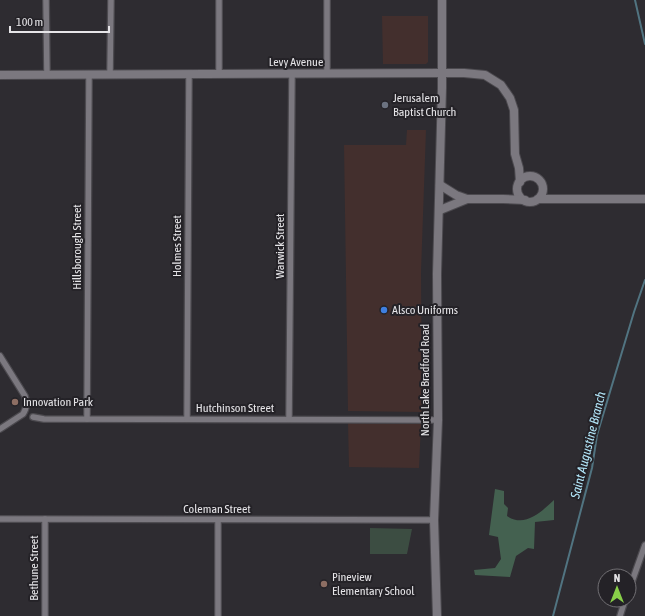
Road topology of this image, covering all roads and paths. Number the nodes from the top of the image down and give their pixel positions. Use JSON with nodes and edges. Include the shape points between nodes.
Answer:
{"nodes":[{"id":1,"x":46,"y":0,"type":"edge"},
{"id":2,"x":111,"y":0,"type":"edge"},
{"id":3,"x":219,"y":0,"type":"edge"},
{"id":4,"x":327,"y":0,"type":"edge"},
{"id":5,"x":442,"y":0,"type":"edge"},
{"id":6,"x":442,"y":73,"type":"junction"},
{"id":7,"x":110,"y":74,"type":"junction"},
{"id":8,"x":189,"y":74,"type":"junction"},
{"id":9,"x":219,"y":74,"type":"junction"},
{"id":10,"x":292,"y":74,"type":"junction"},
{"id":11,"x":328,"y":74,"type":"junction"},
{"id":12,"x":0,"y":75,"type":"edge"},
{"id":13,"x":47,"y":75,"type":"junction"},
{"id":14,"x":89,"y":75,"type":"junction"},
{"id":15,"x":519,"y":168,"type":"junction"},
{"id":16,"x":531,"y":176,"type":"junction"},
{"id":17,"x":519,"y":184,"type":"junction"},
{"id":18,"x":440,"y":185,"type":"junction"},
{"id":19,"x":543,"y":187,"type":"junction"},
{"id":20,"x":467,"y":199,"type":"junction"},
{"id":21,"x":503,"y":199,"type":"junction"},
{"id":22,"x":538,"y":199,"type":"junction"},
{"id":23,"x":555,"y":199,"type":"junction"},
{"id":24,"x":525,"y":200,"type":"junction"},
{"id":25,"x":645,"y":200,"type":"edge"},
{"id":26,"x":440,"y":210,"type":"junction"},
{"id":27,"x":0,"y":356,"type":"edge"},
{"id":28,"x":33,"y":417,"type":"dead end"},
{"id":29,"x":87,"y":419,"type":"junction"},
{"id":30,"x":187,"y":419,"type":"junction"},
{"id":31,"x":289,"y":419,"type":"junction"},
{"id":32,"x":438,"y":420,"type":"junction"},
{"id":33,"x":0,"y":429,"type":"edge"},
{"id":34,"x":0,"y":519,"type":"edge"},
{"id":35,"x":45,"y":519,"type":"junction"},
{"id":36,"x":218,"y":520,"type":"junction"},
{"id":37,"x":434,"y":520,"type":"junction"},
{"id":38,"x":645,"y":545,"type":"edge"},
{"id":39,"x":637,"y":568,"type":"edge"},
{"id":40,"x":45,"y":616,"type":"edge"},
{"id":41,"x":218,"y":616,"type":"edge"},
{"id":42,"x":437,"y":616,"type":"edge"}],
"edges":[{"from":1,"to":13,"type":"street"},
{"from":2,"to":7,"type":"street"},
{"from":3,"to":9,"type":"street"},
{"from":4,"to":11,"type":"street"},
{"from":5,"to":6,"type":"street","name":"North Lake Bradford Road"},
{"from":6,"to":11,"type":"street","name":"Levy Avenue"},
{"from":6,"to":15,"type":"street","name":"Levy Avenue","via":[[485,75],[501,85],[514,110],[515,154]]},
{"from":6,"to":18,"type":"street","name":"North Lake Bradford Road"},
{"from":7,"to":8,"type":"street","name":"Levy Avenue"},
{"from":7,"to":14,"type":"street","name":"Levy Avenue"},
{"from":8,"to":9,"type":"street","name":"Levy Avenue"},
{"from":8,"to":30,"type":"street","name":"Holmes Street"},
{"from":9,"to":10,"type":"street","name":"Levy Avenue"},
{"from":10,"to":11,"type":"street","name":"Levy Avenue"},
{"from":10,"to":31,"type":"street","name":"Warwick Street"},
{"from":12,"to":13,"type":"street","name":"Levy Avenue"},
{"from":13,"to":14,"type":"street","name":"Levy Avenue"},
{"from":14,"to":29,"type":"street","name":"Hillsborough Street"},
{"from":15,"to":16,"type":"street"},
{"from":15,"to":17,"type":"street","name":"Levy Avenue"},
{"from":16,"to":17,"type":"street","via":[[522,179]]},
{"from":16,"to":19,"type":"street","via":[[539,179]]},
{"from":17,"to":21,"type":"street"},
{"from":17,"to":24,"type":"street","via":[[519,194]]},
{"from":18,"to":20,"type":"street"},
{"from":18,"to":26,"type":"street","name":"North Lake Bradford Road"},
{"from":19,"to":22,"type":"street"},
{"from":19,"to":23,"type":"street"},
{"from":20,"to":21,"type":"street"},
{"from":20,"to":26,"type":"street"},
{"from":21,"to":24,"type":"street"},
{"from":22,"to":23,"type":"street"},
{"from":22,"to":24,"type":"street"},
{"from":23,"to":25,"type":"street"},
{"from":26,"to":32,"type":"street","name":"North Lake Bradford Road","via":[[437,274]]},
{"from":27,"to":33,"type":"street","via":[[25,396],[26,407],[23,414]]},
{"from":28,"to":29,"type":"street","name":"Hutchinson Street"},
{"from":29,"to":30,"type":"street","name":"Hutchinson Street"},
{"from":30,"to":31,"type":"street","name":"Hutchinson Street"},
{"from":31,"to":32,"type":"street","name":"Hutchinson Street"},
{"from":32,"to":37,"type":"street","name":"North Lake Bradford Road"},
{"from":34,"to":35,"type":"street","name":"Coleman Street"},
{"from":35,"to":36,"type":"street","name":"Coleman Street"},
{"from":35,"to":40,"type":"street","name":"Bethune Street"},
{"from":36,"to":37,"type":"street","name":"Coleman Street"},
{"from":36,"to":41,"type":"street"},
{"from":37,"to":42,"type":"street","name":"North Lake Bradford Road"},
{"from":38,"to":39,"type":"street"}]}
